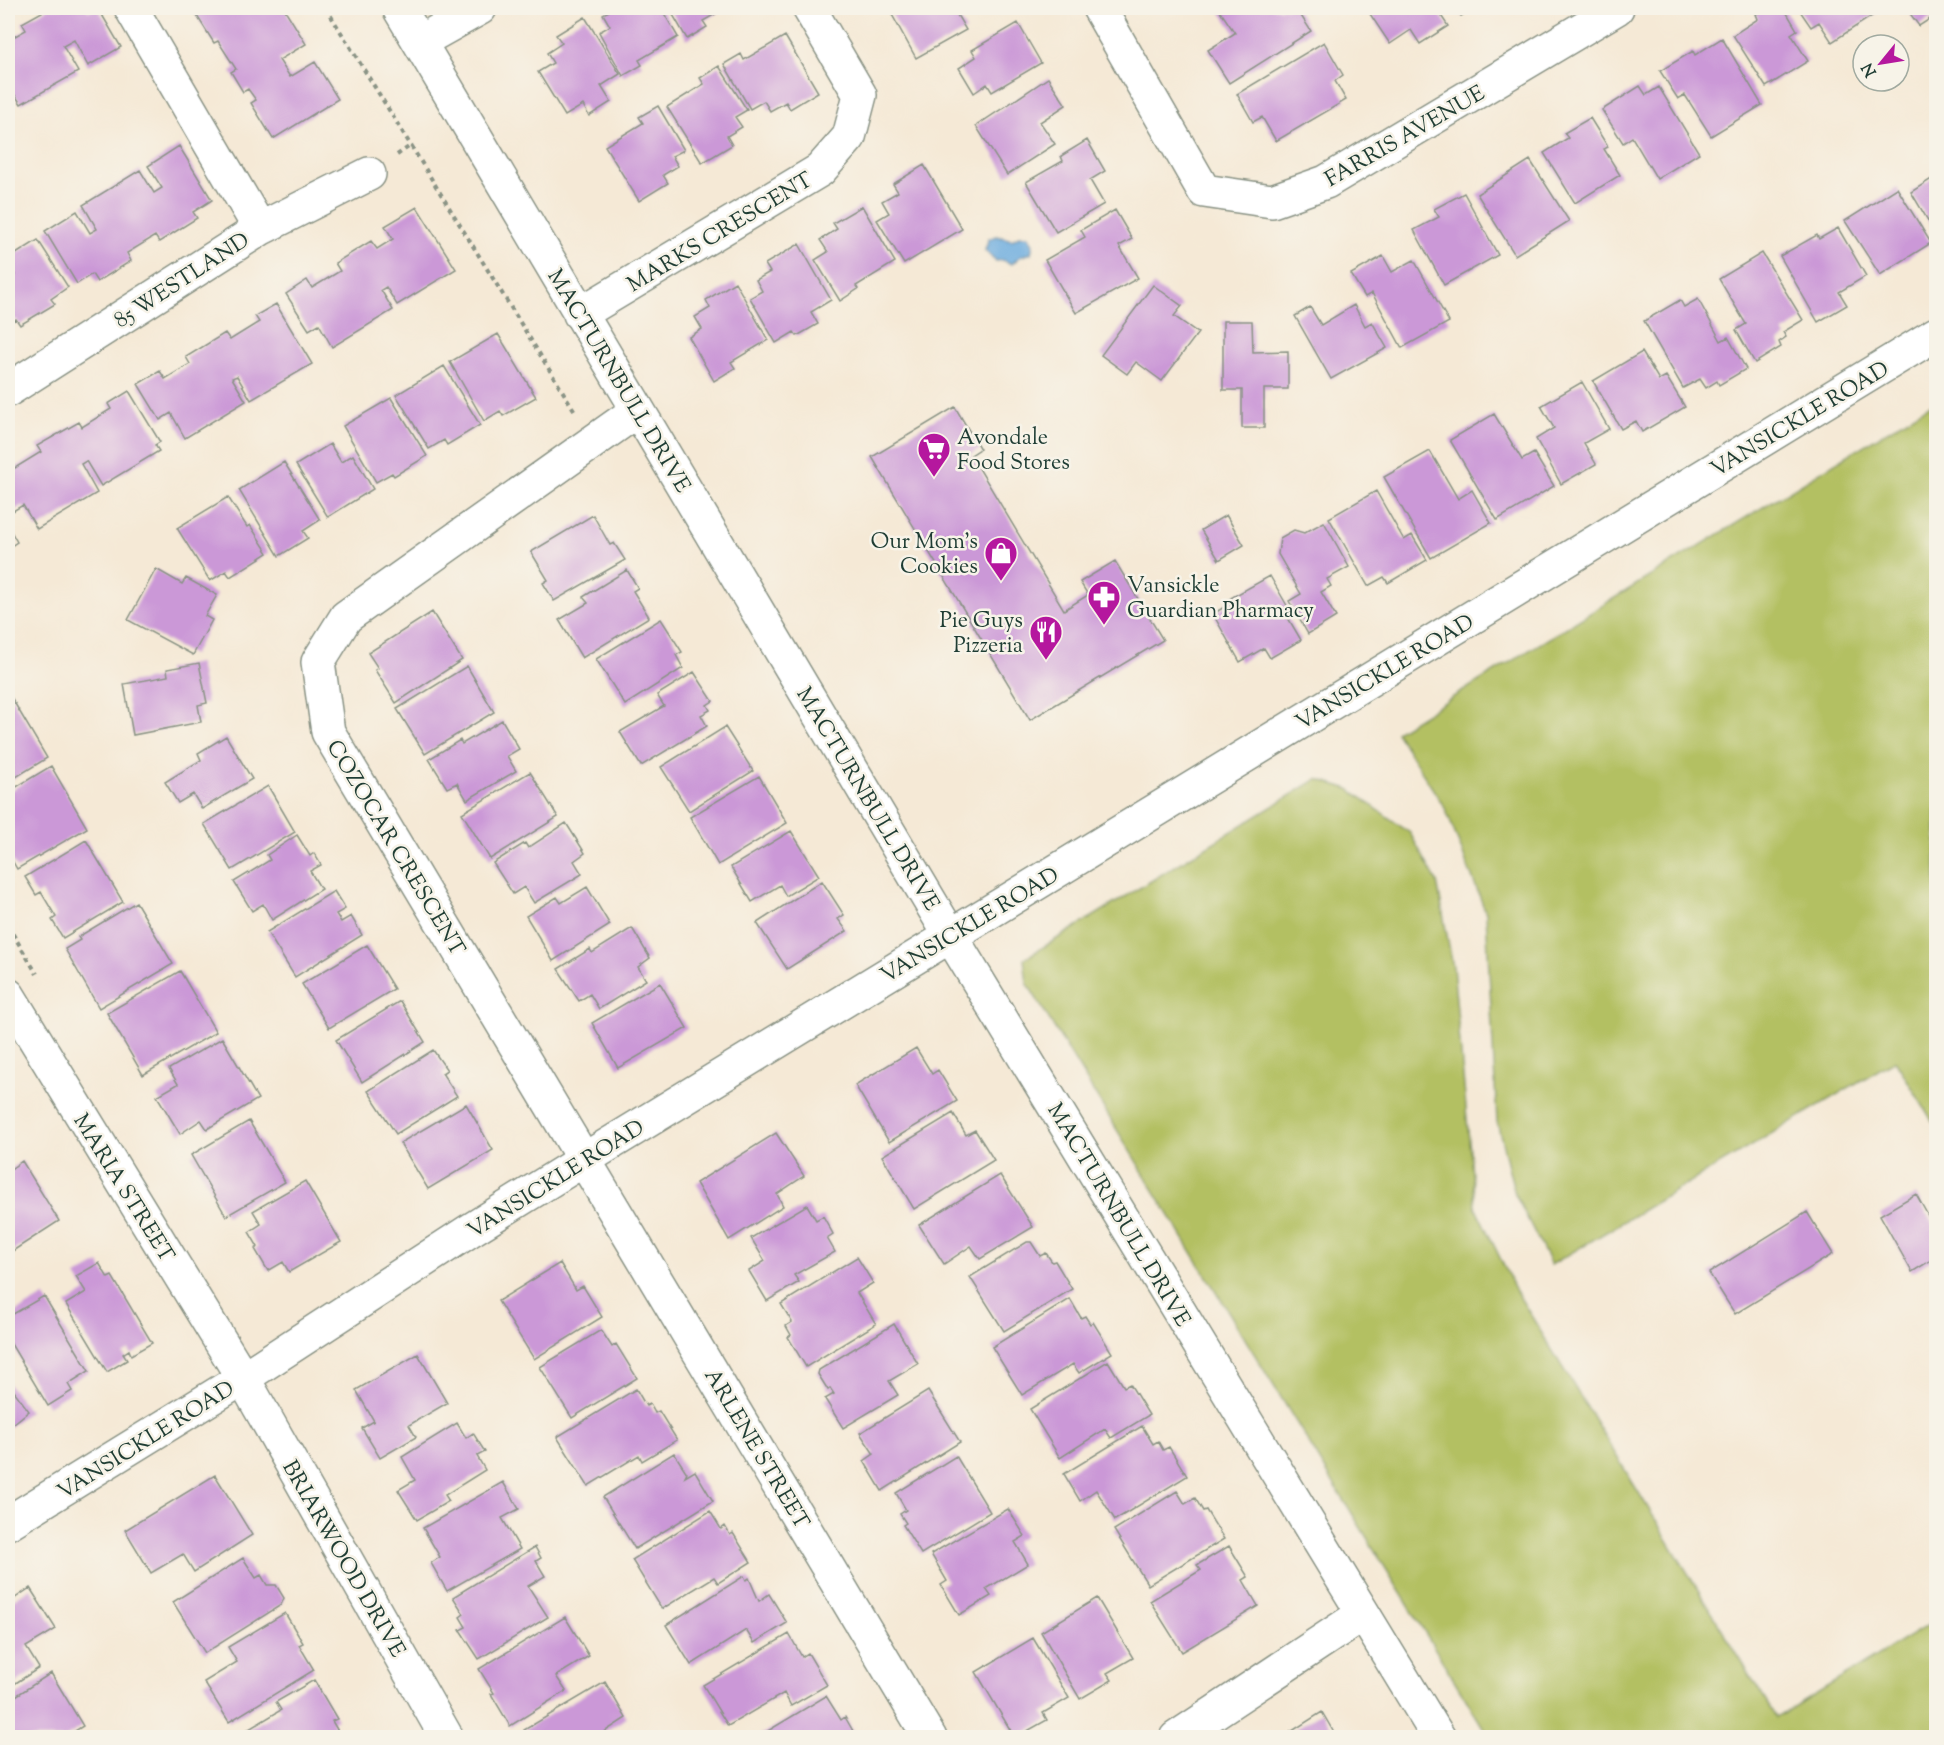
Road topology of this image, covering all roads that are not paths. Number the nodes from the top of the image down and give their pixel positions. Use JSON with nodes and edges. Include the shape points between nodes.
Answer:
{"nodes":[{"id":1,"x":131,"y":8,"type":"edge"},
{"id":2,"x":399,"y":8,"type":"edge"},
{"id":3,"x":480,"y":8,"type":"edge"},
{"id":4,"x":809,"y":8,"type":"edge"},
{"id":5,"x":1099,"y":8,"type":"edge"},
{"id":6,"x":1617,"y":8,"type":"edge"},
{"id":7,"x":421,"y":42,"type":"junction"},
{"id":8,"x":369,"y":174,"type":"dead end"},
{"id":9,"x":260,"y":229,"type":"junction"},
{"id":10,"x":580,"y":314,"type":"junction"},
{"id":11,"x":1936,"y":334,"type":"edge"},
{"id":12,"x":8,"y":390,"type":"edge"},
{"id":13,"x":638,"y":410,"type":"junction"},
{"id":14,"x":950,"y":935,"type":"junction"},
{"id":15,"x":8,"y":995,"type":"edge"},
{"id":16,"x":585,"y":1159,"type":"junction"},
{"id":17,"x":243,"y":1378,"type":"junction"},
{"id":18,"x":8,"y":1523,"type":"edge"},
{"id":19,"x":1363,"y":1614,"type":"junction"},
{"id":20,"x":447,"y":1737,"type":"edge"},
{"id":21,"x":930,"y":1737,"type":"edge"},
{"id":22,"x":1176,"y":1737,"type":"edge"},
{"id":23,"x":1439,"y":1737,"type":"edge"}],
"edges":[{"from":1,"to":9,"type":"street","name":"85 WESTLAND"},
{"from":2,"to":7,"type":"street","name":"MACTURNBULL DRIVE"},
{"from":3,"to":7,"type":"street"},
{"from":4,"to":10,"type":"street","name":"MARKS CRESCENT","via":[[861,95],[849,137],[820,170]]},
{"from":5,"to":6,"type":"street","name":"FARRIS AVENUE","via":[[1204,191],[1272,201],[1326,182]]},
{"from":7,"to":10,"type":"street","name":"MACTURNBULL DRIVE"},
{"from":8,"to":9,"type":"street"},
{"from":9,"to":12,"type":"street","name":"85 WESTLAND"},
{"from":10,"to":13,"type":"street","name":"MACTURNBULL DRIVE"},
{"from":11,"to":14,"type":"street","name":"VANSICKLE ROAD"},
{"from":13,"to":14,"type":"street","name":"MACTURNBULL DRIVE"},
{"from":13,"to":16,"type":"street","name":"COZOCAR CRESCENT","via":[[346,617],[318,662],[328,732]]},
{"from":14,"to":16,"type":"street","name":"VANSICKLE ROAD"},
{"from":14,"to":19,"type":"street","name":"MACTURNBULL DRIVE"},
{"from":15,"to":17,"type":"street","name":"MARIA STREET"},
{"from":16,"to":17,"type":"street","name":"VANSICKLE ROAD"},
{"from":16,"to":21,"type":"street","name":"ARLENE STREET"},
{"from":17,"to":18,"type":"street","name":"VANSICKLE ROAD"},
{"from":17,"to":20,"type":"street","name":"BRIARWOOD DRIVE"},
{"from":19,"to":22,"type":"street"},
{"from":19,"to":23,"type":"street","name":"MACTURNBULL DRIVE"}]}
